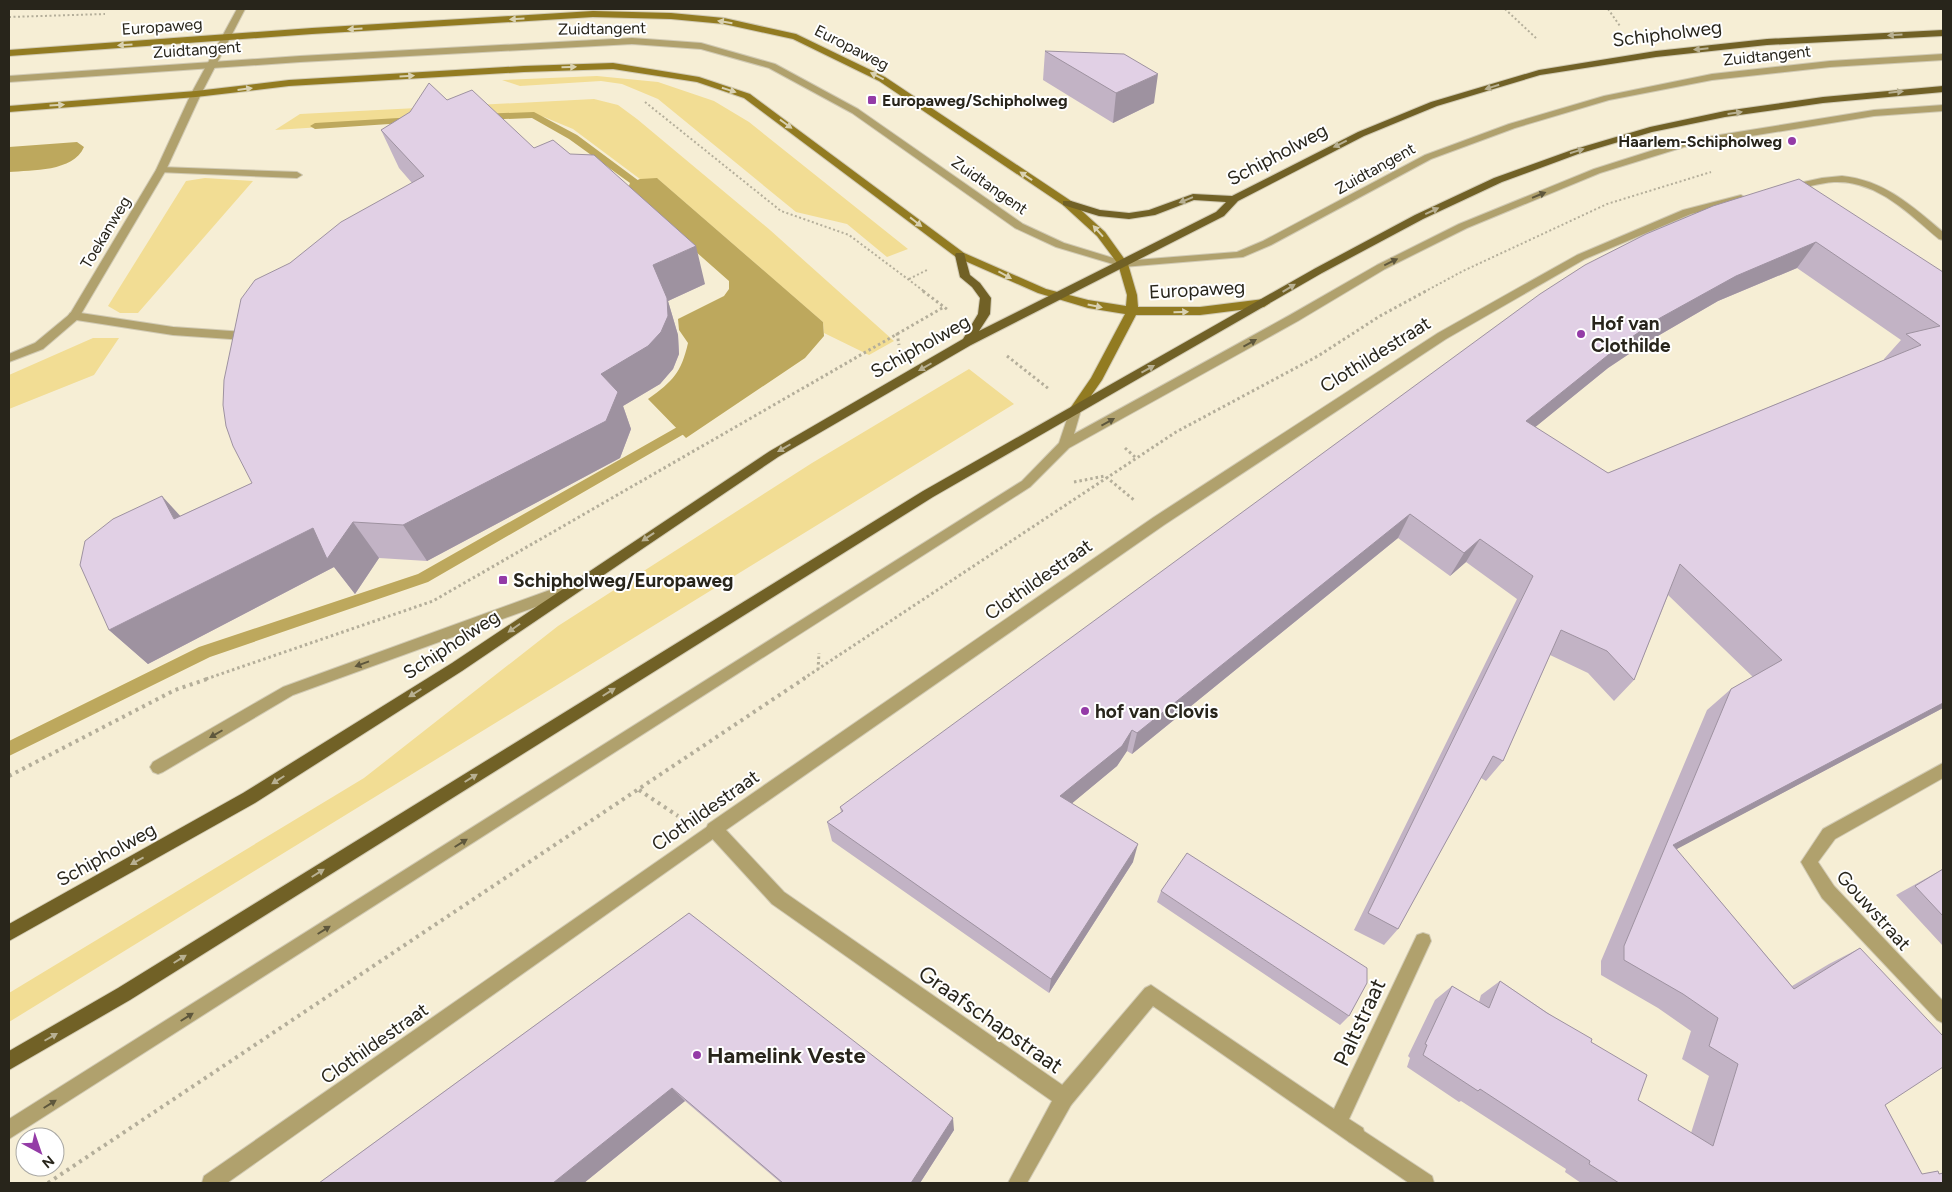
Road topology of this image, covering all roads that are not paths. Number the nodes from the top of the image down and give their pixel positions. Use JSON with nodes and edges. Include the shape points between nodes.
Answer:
{"nodes":[{"id":1,"x":241,"y":9,"type":"edge"},
{"id":2,"x":1943,"y":33,"type":"edge"},
{"id":3,"x":226,"y":38,"type":"junction"},
{"id":4,"x":9,"y":53,"type":"edge"},
{"id":5,"x":1943,"y":57,"type":"edge"},
{"id":6,"x":212,"y":65,"type":"junction"},
{"id":7,"x":9,"y":79,"type":"edge"},
{"id":8,"x":1943,"y":89,"type":"edge"},
{"id":9,"x":196,"y":94,"type":"junction"},
{"id":10,"x":9,"y":108,"type":"edge"},
{"id":11,"x":1943,"y":108,"type":"edge"},
{"id":12,"x":161,"y":170,"type":"junction"},
{"id":13,"x":297,"y":175,"type":"dead end"},
{"id":14,"x":1774,"y":191,"type":"edge"},
{"id":15,"x":1756,"y":195,"type":"edge"},
{"id":16,"x":1234,"y":199,"type":"junction"},
{"id":17,"x":1067,"y":203,"type":"junction"},
{"id":18,"x":1943,"y":237,"type":"edge"},
{"id":19,"x":960,"y":255,"type":"junction"},
{"id":20,"x":1123,"y":264,"type":"junction"},
{"id":21,"x":1060,"y":296,"type":"junction"},
{"id":22,"x":1264,"y":303,"type":"junction"},
{"id":23,"x":1132,"y":311,"type":"junction"},
{"id":24,"x":74,"y":316,"type":"junction"},
{"id":25,"x":978,"y":333,"type":"junction"},
{"id":26,"x":245,"y":336,"type":"edge"},
{"id":27,"x":9,"y":358,"type":"edge"},
{"id":28,"x":1075,"y":410,"type":"junction"},
{"id":29,"x":1065,"y":445,"type":"junction"},
{"id":30,"x":572,"y":588,"type":"junction"},
{"id":31,"x":158,"y":767,"type":"dead end"},
{"id":32,"x":1943,"y":770,"type":"edge"},
{"id":33,"x":714,"y":829,"type":"junction"},
{"id":34,"x":9,"y":933,"type":"edge"},
{"id":35,"x":1423,"y":941,"type":"dead end"},
{"id":36,"x":1943,"y":1014,"type":"edge"},
{"id":37,"x":9,"y":1061,"type":"edge"},
{"id":38,"x":1064,"y":1098,"type":"junction"},
{"id":39,"x":1338,"y":1122,"type":"junction"},
{"id":40,"x":9,"y":1130,"type":"edge"},
{"id":41,"x":211,"y":1183,"type":"edge"},
{"id":42,"x":1017,"y":1183,"type":"edge"},
{"id":43,"x":1425,"y":1183,"type":"edge"}],
"edges":[{"from":1,"to":3,"type":"street","name":"Toekanweg"},
{"from":2,"to":16,"type":"main road","name":"Schipholweg","one_way":true,"via":[[1767,42],[1656,54],[1538,73],[1434,104],[1361,134]]},
{"from":3,"to":4,"type":"main road","name":"Europaweg","one_way":true},
{"from":3,"to":6,"type":"street","name":"Toekanweg"},
{"from":17,"to":3,"type":"main road","name":"Europaweg","one_way":true,"via":[[882,79],[796,37],[724,22],[671,16],[593,14]]},
{"from":5,"to":20,"type":"street","name":"Zuidtangent","via":[[1830,64],[1712,77],[1607,98],[1512,126],[1428,157],[1267,244],[1239,255]]},
{"from":6,"to":7,"type":"street","name":"Zuidtangent"},
{"from":6,"to":9,"type":"street","name":"Toekanweg"},
{"from":6,"to":20,"type":"street","name":"Zuidtangent","via":[[632,41],[701,46],[772,66],[855,111],[1019,226],[1060,245]]},
{"from":22,"to":8,"type":"main road","one_way":true,"via":[[1419,217],[1498,180],[1575,152],[1650,130],[1725,114],[1823,100]]},
{"from":10,"to":9,"type":"main road","name":"Europaweg","one_way":true},
{"from":9,"to":12,"type":"street","name":"Toekanweg"},
{"from":9,"to":19,"type":"main road","name":"Europaweg","one_way":true,"via":[[290,83],[613,66],[699,80],[747,96]]},
{"from":29,"to":11,"type":"street","one_way":true,"via":[[1381,267],[1463,226],[1597,171],[1691,143],[1874,113]]},
{"from":12,"to":13,"type":"street"},
{"from":12,"to":24,"type":"street","name":"Toekanweg"},
{"from":14,"to":18,"type":"street","via":[[1842,178],[1867,183],[1893,197]]},
{"from":15,"to":33,"type":"street","name":"Clothildestraat","via":[[1686,212],[1581,257],[1442,336],[1159,521]]},
{"from":16,"to":17,"type":"main road","one_way":true,"via":[[1193,197],[1152,213],[1129,216],[1099,213]]},
{"from":16,"to":20,"type":"main road","name":"Schipholweg","via":[[1220,214]]},
{"from":20,"to":17,"type":"main road","name":"Europaweg","one_way":true,"via":[[1101,234]]},
{"from":19,"to":21,"type":"main road","name":"Europaweg","one_way":true,"via":[[1018,282]]},
{"from":19,"to":25,"type":"main road","via":[[965,277],[986,298]]},
{"from":20,"to":21,"type":"main road","name":"Schipholweg"},
{"from":20,"to":23,"type":"main road","name":"Europaweg","via":[[1132,295]]},
{"from":21,"to":23,"type":"main road","name":"Europaweg","one_way":true,"via":[[1095,306]]},
{"from":21,"to":25,"type":"main road","name":"Schipholweg"},
{"from":23,"to":22,"type":"main road","name":"Europaweg","one_way":true,"via":[[1200,311]]},
{"from":28,"to":22,"type":"main road","one_way":true},
{"from":23,"to":28,"type":"main road","name":"Europaweg","via":[[1096,380]]},
{"from":24,"to":26,"type":"street","via":[[173,331]]},
{"from":24,"to":27,"type":"street","name":"Toekanweg","via":[[39,346]]},
{"from":25,"to":30,"type":"main road","name":"Schipholweg","one_way":true,"via":[[774,454]]},
{"from":28,"to":29,"type":"street"},
{"from":37,"to":28,"type":"main road","one_way":true,"via":[[124,994],[928,494]]},
{"from":40,"to":29,"type":"street","one_way":true,"via":[[1026,484]]},
{"from":30,"to":31,"type":"street","one_way":true,"via":[[288,691]]},
{"from":30,"to":34,"type":"main road","name":"Schipholweg","one_way":true,"via":[[457,668],[249,798]]},
{"from":32,"to":36,"type":"street","name":"Gouwstraat","via":[[1830,834],[1809,862],[1828,892]]},
{"from":33,"to":38,"type":"street","name":"Graafschapstraat","via":[[778,898]]},
{"from":33,"to":41,"type":"street","name":"Clothildestraat"},
{"from":35,"to":39,"type":"street","name":"Paltstraat"},
{"from":38,"to":39,"type":"street","name":"Graafschapstraat","via":[[1151,994]]},
{"from":38,"to":42,"type":"street"},
{"from":39,"to":43,"type":"street","name":"Graafschapstraat"}]}
